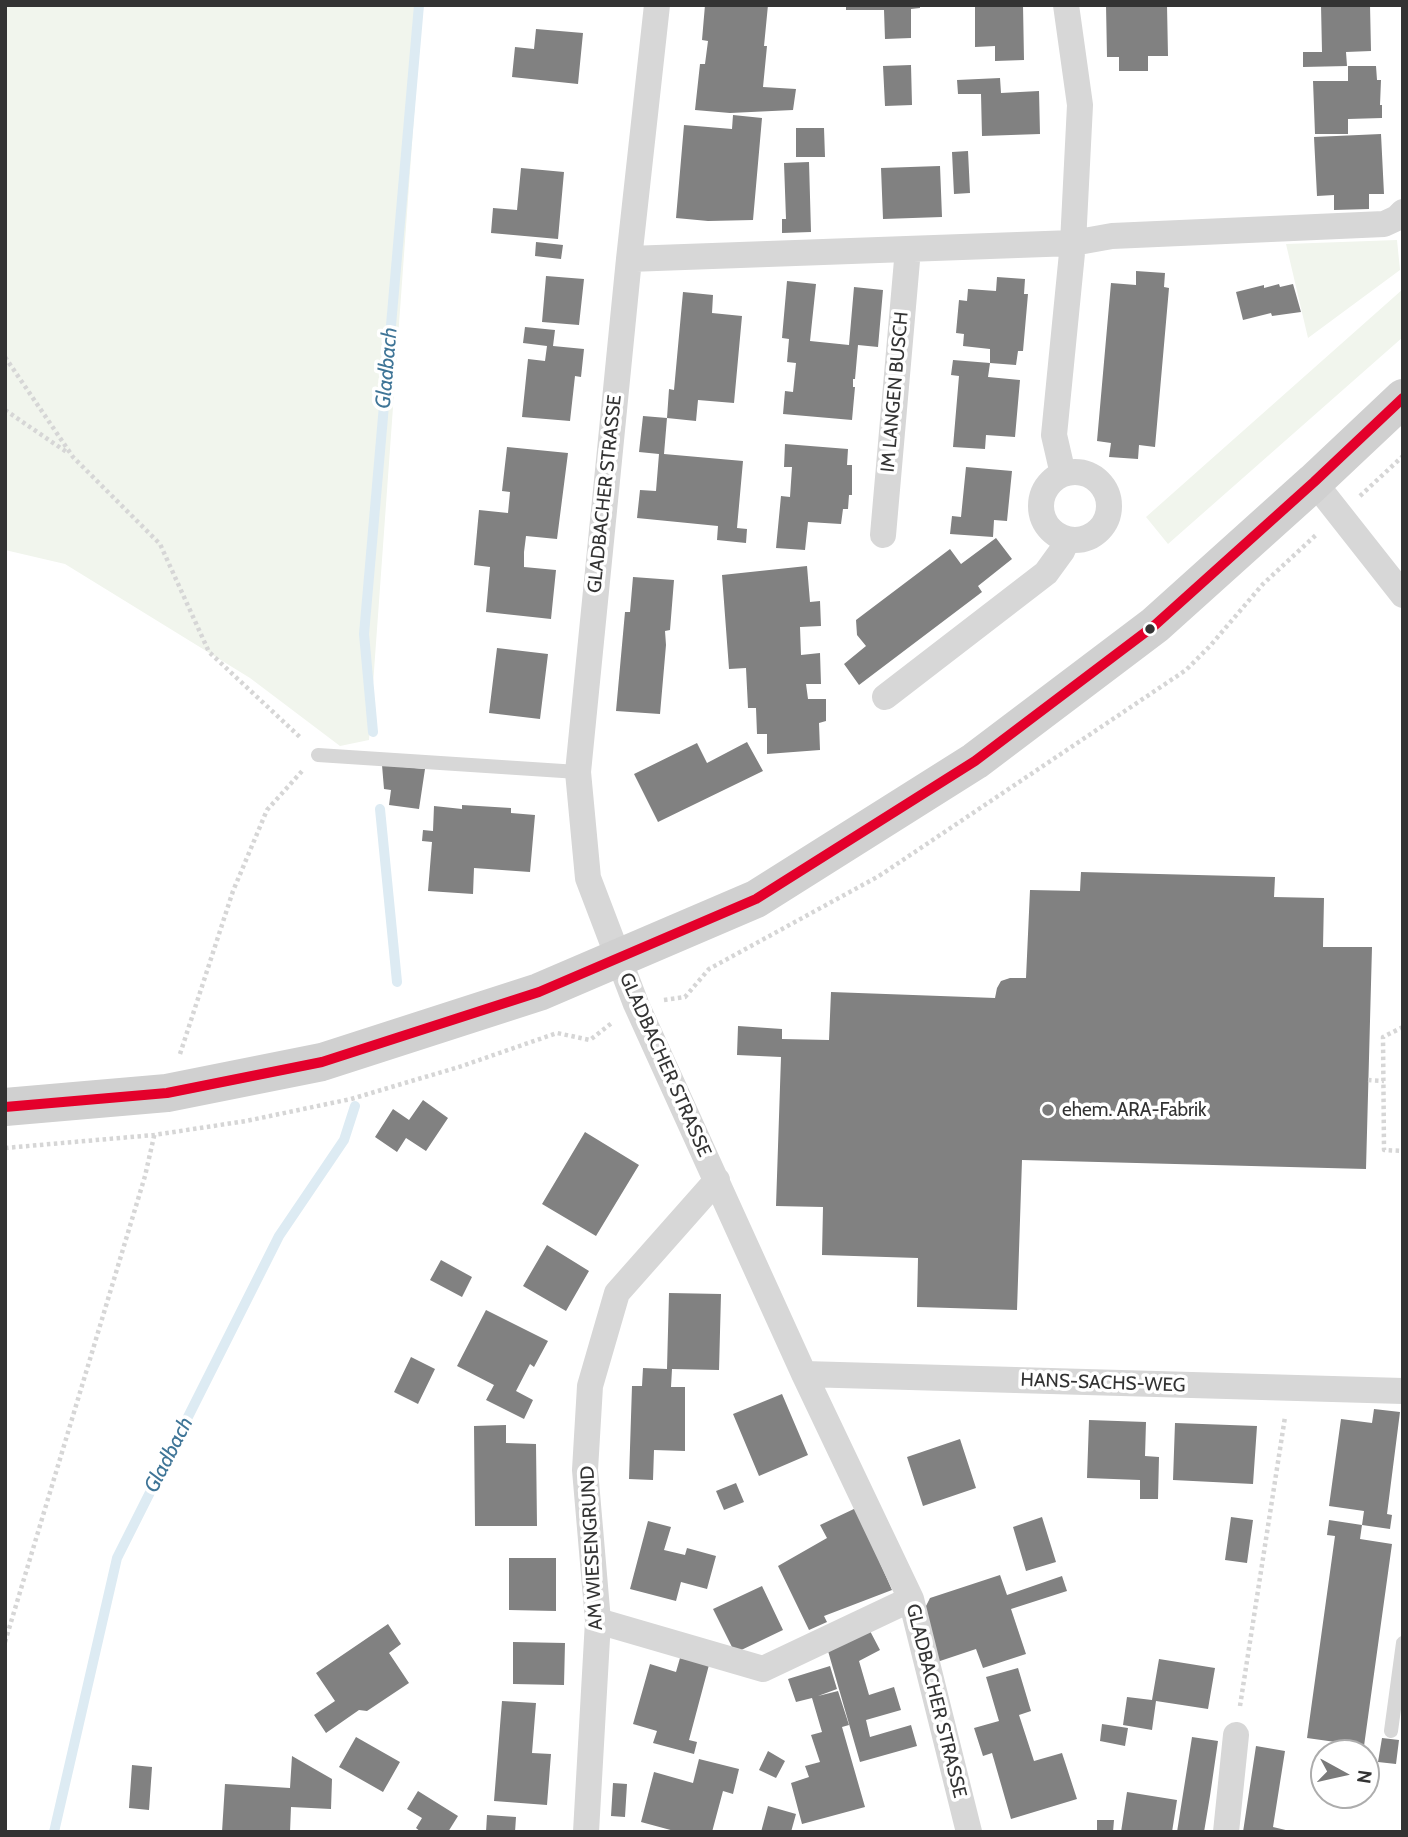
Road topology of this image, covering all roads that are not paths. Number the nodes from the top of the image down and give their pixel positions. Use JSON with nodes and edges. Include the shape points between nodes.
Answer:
{"nodes":[{"id":1,"x":657,"y":5,"type":"edge"},
{"id":2,"x":1066,"y":5,"type":"edge"},
{"id":3,"x":1403,"y":212,"type":"edge"},
{"id":4,"x":1073,"y":243,"type":"junction"},
{"id":5,"x":908,"y":249,"type":"junction"},
{"id":6,"x":629,"y":258,"type":"junction"},
{"id":7,"x":1403,"y":398,"type":"edge"},
{"id":8,"x":1063,"y":474,"type":"junction"},
{"id":9,"x":1314,"y":482,"type":"junction"},
{"id":10,"x":883,"y":535,"type":"dead end"},
{"id":11,"x":1067,"y":540,"type":"junction"},
{"id":12,"x":1403,"y":595,"type":"edge"},
{"id":13,"x":885,"y":697,"type":"dead end"},
{"id":14,"x":318,"y":755,"type":"road end"},
{"id":15,"x":578,"y":772,"type":"junction"},
{"id":16,"x":618,"y":959,"type":"junction"},
{"id":17,"x":5,"y":1107,"type":"edge"},
{"id":18,"x":717,"y":1180,"type":"junction"},
{"id":19,"x":804,"y":1374,"type":"junction"},
{"id":20,"x":1403,"y":1391,"type":"edge"},
{"id":21,"x":911,"y":1599,"type":"junction"},
{"id":22,"x":598,"y":1621,"type":"junction"},
{"id":23,"x":1403,"y":1643,"type":"edge"},
{"id":24,"x":1391,"y":1731,"type":"dead end"},
{"id":25,"x":1236,"y":1735,"type":"road end"},
{"id":26,"x":586,"y":1832,"type":"edge"},
{"id":27,"x":969,"y":1832,"type":"edge"},
{"id":28,"x":1226,"y":1832,"type":"edge"}],
"edges":[{"from":1,"to":6,"type":"street","name":"GLADBACHER STRASSE"},
{"from":2,"to":4,"type":"street","via":[[1080,105]]},
{"from":3,"to":4,"type":"street","via":[[1384,223],[1112,236]]},
{"from":4,"to":5,"type":"street"},
{"from":4,"to":8,"type":"street","via":[[1054,435]]},
{"from":5,"to":6,"type":"street"},
{"from":5,"to":10,"type":"street","name":"IM LANGEN BUSCH"},
{"from":6,"to":15,"type":"street","name":"GLADBACHER STRASSE"},
{"from":7,"to":9,"type":"main road"},
{"from":8,"to":11,"type":"street","via":[[1043,495],[1041,515],[1049,529]]},
{"from":8,"to":11,"type":"street","via":[[1092,476],[1106,492],[1109,508],[1096,533]]},
{"from":9,"to":12,"type":"street"},
{"from":9,"to":16,"type":"main road","via":[[1154,625],[975,761],[756,900]]},
{"from":11,"to":13,"type":"street","via":[[1046,573]]},
{"from":14,"to":15,"type":"lane"},
{"from":15,"to":16,"type":"street","name":"GLADBACHER STRASSE","via":[[588,877]]},
{"from":16,"to":17,"type":"main road","via":[[539,992],[322,1062],[167,1093]]},
{"from":16,"to":18,"type":"street","name":"GLADBACHER STRASSE"},
{"from":18,"to":19,"type":"street","name":"GLADBACHER STRASSE"},
{"from":18,"to":22,"type":"street","name":"AM WIESENGRUND","via":[[617,1293],[590,1386],[585,1469]]},
{"from":19,"to":20,"type":"street","name":"HANS-SACHS-WEG"},
{"from":19,"to":21,"type":"street","name":"GLADBACHER STRASSE"},
{"from":21,"to":22,"type":"street","via":[[763,1669]]},
{"from":21,"to":27,"type":"street","name":"GLADBACHER STRASSE"},
{"from":22,"to":26,"type":"street","name":"AM WIESENGRUND"},
{"from":23,"to":24,"type":"lane"},
{"from":25,"to":28,"type":"street"}]}
